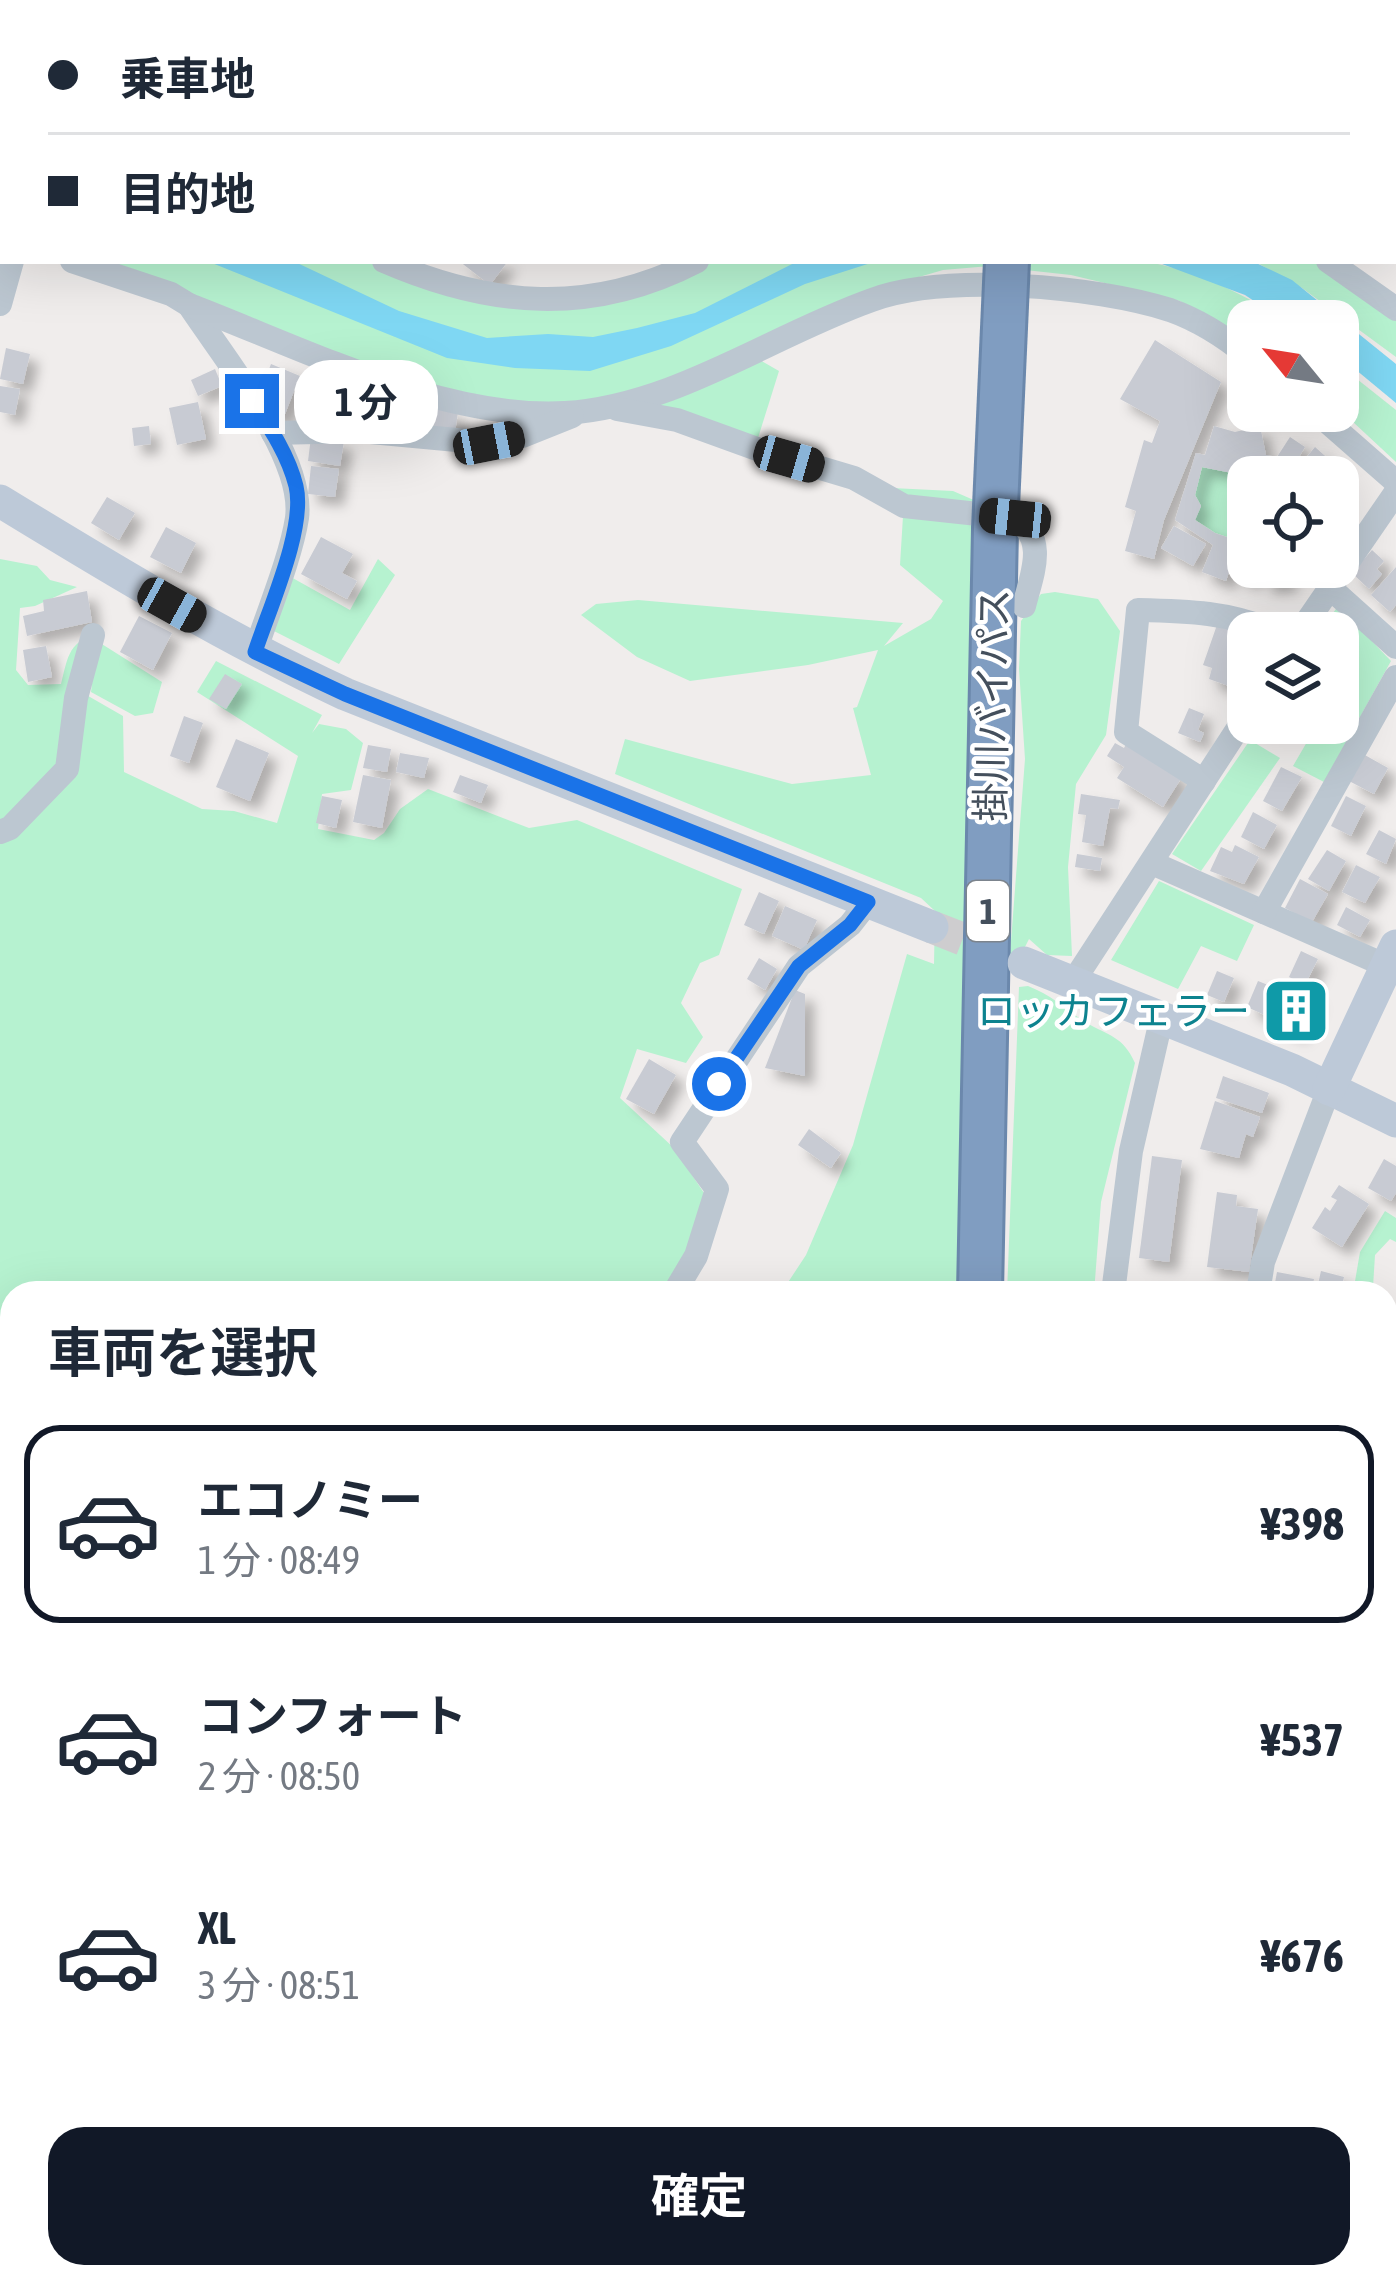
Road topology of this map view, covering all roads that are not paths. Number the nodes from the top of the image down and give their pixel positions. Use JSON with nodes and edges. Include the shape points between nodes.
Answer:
{"nodes":[{"id":1,"x":11,"y":264,"type":"edge"},
{"id":2,"x":81,"y":264,"type":"edge"},
{"id":3,"x":391,"y":264,"type":"edge"},
{"id":4,"x":691,"y":264,"type":"edge"},
{"id":5,"x":1007,"y":264,"type":"edge"},
{"id":6,"x":1332,"y":264,"type":"edge"},
{"id":7,"x":0,"y":304,"type":"edge"},
{"id":8,"x":189,"y":305,"type":"junction"},
{"id":9,"x":1396,"y":309,"type":"edge"},
{"id":10,"x":1227,"y":339,"type":"edge"},
{"id":11,"x":598,"y":409,"type":"junction"},
{"id":12,"x":1339,"y":432,"type":"edge"},
{"id":13,"x":273,"y":434,"type":"junction"},
{"id":14,"x":1396,"y":482,"type":"edge"},
{"id":15,"x":1396,"y":492,"type":"edge"},
{"id":16,"x":0,"y":501,"type":"edge"},
{"id":17,"x":1359,"y":544,"type":"edge"},
{"id":18,"x":1330,"y":588,"type":"edge"},
{"id":19,"x":1024,"y":606,"type":"dead end"},
{"id":20,"x":1227,"y":616,"type":"edge"},
{"id":21,"x":93,"y":635,"type":"dead end"},
{"id":22,"x":1396,"y":647,"type":"edge"},
{"id":23,"x":255,"y":652,"type":"junction"},
{"id":24,"x":1396,"y":677,"type":"edge"},
{"id":25,"x":1228,"y":744,"type":"edge"},
{"id":26,"x":1204,"y":782,"type":"junction"},
{"id":27,"x":0,"y":832,"type":"edge"},
{"id":28,"x":1152,"y":863,"type":"junction"},
{"id":29,"x":868,"y":902,"type":"junction"},
{"id":30,"x":1264,"y":912,"type":"junction"},
{"id":31,"x":932,"y":927,"type":"tunnel mouth"},
{"id":32,"x":1393,"y":960,"type":"edge"},
{"id":33,"x":1024,"y":963,"type":"tunnel mouth"},
{"id":34,"x":1072,"y":982,"type":"junction"},
{"id":35,"x":1162,"y":1016,"type":"junction"},
{"id":36,"x":1329,"y":1089,"type":"junction"},
{"id":37,"x":1396,"y":1120,"type":"edge"},
{"id":38,"x":681,"y":1281,"type":"edge"},
{"id":39,"x":980,"y":1281,"type":"edge"},
{"id":40,"x":1115,"y":1281,"type":"edge"},
{"id":41,"x":1260,"y":1281,"type":"edge"}],
"edges":[{"from":1,"to":7,"type":"street"},
{"from":2,"to":8,"type":"street"},
{"from":3,"to":4,"type":"street","via":[[437,284],[541,302],[656,282]]},
{"from":5,"to":39,"type":"highway","name":"掛川バイパス","number":"1","bridge":true},
{"from":6,"to":9,"type":"street"},
{"from":8,"to":11,"type":"street","via":[[421,393],[497,410]]},
{"from":8,"to":13,"type":"street"},
{"from":10,"to":11,"type":"street","via":[[1172,311],[1118,298],[946,284],[874,299],[623,406]]},
{"from":11,"to":13,"type":"street","via":[[489,443],[360,430]]},
{"from":11,"to":19,"type":"street","via":[[676,420],[854,478],[904,506],[1015,518],[1037,546]]},
{"from":12,"to":14,"type":"street"},
{"from":13,"to":23,"type":"street","via":[[297,489],[297,519]]},
{"from":15,"to":17,"type":"street"},
{"from":16,"to":23,"type":"street"},
{"from":18,"to":22,"type":"street"},
{"from":20,"to":26,"type":"street","via":[[1138,610],[1126,732]]},
{"from":21,"to":27,"type":"street","via":[[67,770]]},
{"from":23,"to":29,"type":"street"},
{"from":24,"to":30,"type":"street"},
{"from":25,"to":26,"type":"street"},
{"from":26,"to":28,"type":"street"},
{"from":28,"to":30,"type":"street"},
{"from":28,"to":34,"type":"street"},
{"from":29,"to":31,"type":"street"},
{"from":29,"to":38,"type":"street","via":[[799,966],[682,1142],[717,1189]]},
{"from":30,"to":32,"type":"street"},
{"from":32,"to":36,"type":"street"},
{"from":33,"to":34,"type":"street"},
{"from":34,"to":35,"type":"street"},
{"from":35,"to":36,"type":"street"},
{"from":35,"to":40,"type":"street","via":[[1131,1151]]},
{"from":36,"to":37,"type":"street"},
{"from":36,"to":41,"type":"street"}]}
